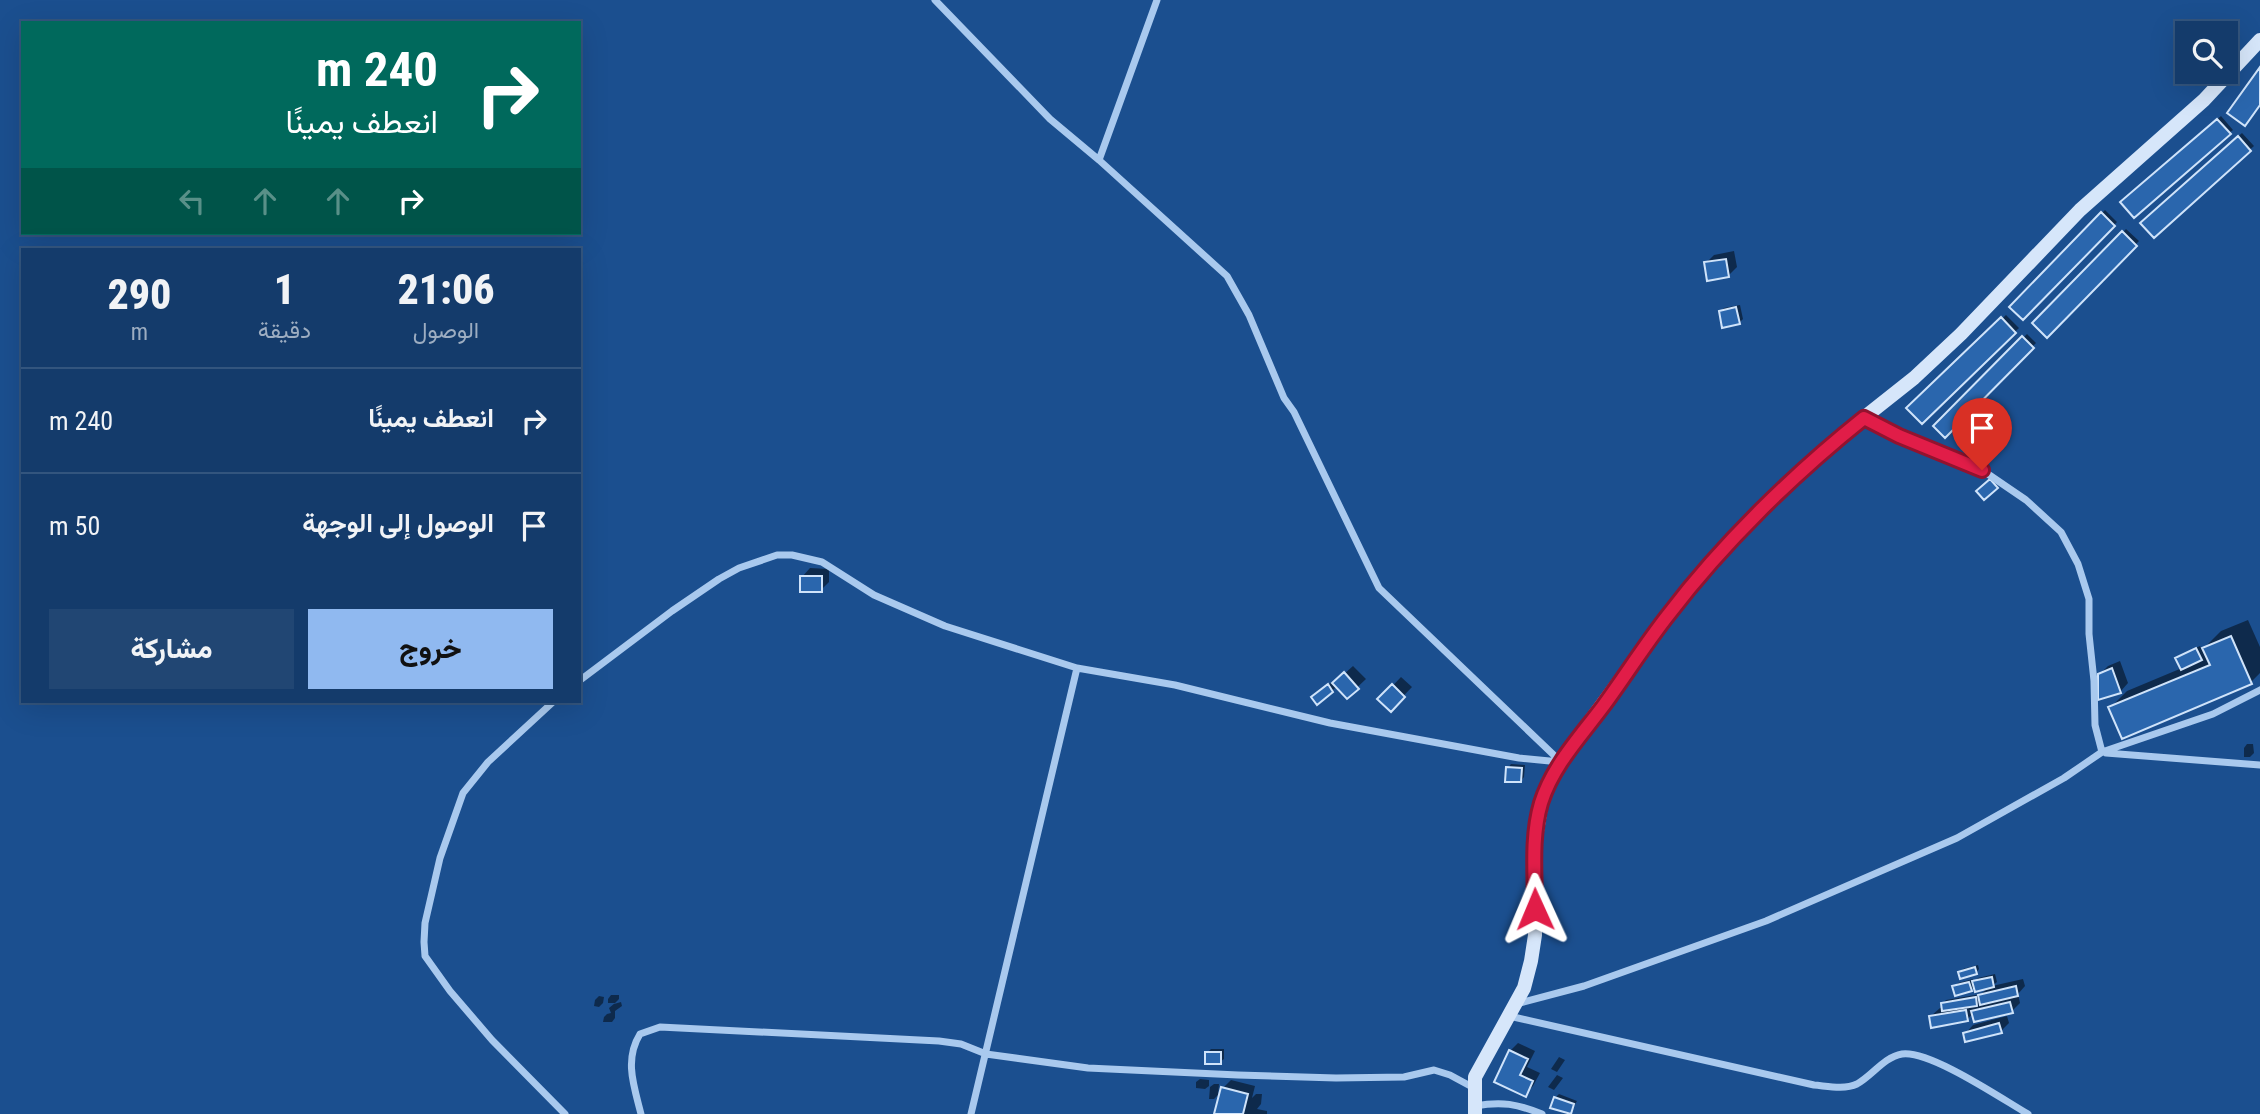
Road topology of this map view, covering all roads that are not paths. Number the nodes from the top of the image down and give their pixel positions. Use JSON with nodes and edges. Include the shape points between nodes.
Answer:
{"nodes":[{"id":1,"x":936,"y":0,"type":"edge"},
{"id":2,"x":1157,"y":0,"type":"edge"},
{"id":3,"x":2260,"y":40,"type":"edge"},
{"id":4,"x":1099,"y":160,"type":"junction"},
{"id":5,"x":1864,"y":418,"type":"junction"},
{"id":6,"x":1077,"y":668,"type":"junction"},
{"id":7,"x":581,"y":679,"type":"edge"},
{"id":8,"x":2260,"y":690,"type":"edge"},
{"id":9,"x":553,"y":703,"type":"edge"},
{"id":10,"x":2102,"y":752,"type":"junction"},
{"id":11,"x":1560,"y":762,"type":"junction"},
{"id":12,"x":2260,"y":765,"type":"edge"},
{"id":13,"x":1512,"y":1010,"type":"junction"},
{"id":14,"x":986,"y":1054,"type":"junction"},
{"id":15,"x":1474,"y":1088,"type":"junction"},
{"id":16,"x":1475,"y":1110,"type":"edge"},
{"id":17,"x":565,"y":1114,"type":"edge"},
{"id":18,"x":641,"y":1114,"type":"edge"},
{"id":19,"x":971,"y":1114,"type":"edge"},
{"id":20,"x":1542,"y":1114,"type":"edge"},
{"id":21,"x":2028,"y":1114,"type":"edge"}],
"edges":[{"from":1,"to":4,"type":"street","via":[[1050,120]]},
{"from":2,"to":4,"type":"street"},
{"from":3,"to":5,"type":"street","via":[[2184,118],[2080,210],[1961,334]]},
{"from":4,"to":11,"type":"street","via":[[1227,276],[1380,588]]},
{"from":5,"to":10,"type":"street","via":[[1982,470],[2061,531],[2089,599],[2095,725]]},
{"from":5,"to":11,"type":"street","via":[[1749,521],[1670,612]]},
{"from":6,"to":7,"type":"street","via":[[945,626],[874,595],[822,562],[777,555],[719,579]]},
{"from":6,"to":11,"type":"street","via":[[1175,685],[1330,723]]},
{"from":6,"to":14,"type":"street"},
{"from":8,"to":10,"type":"street","via":[[2213,714]]},
{"from":9,"to":17,"type":"street","via":[[488,762],[463,793],[440,858],[424,942],[425,956],[450,991]]},
{"from":10,"to":12,"type":"street"},
{"from":10,"to":13,"type":"street","via":[[1957,838],[1766,921]]},
{"from":11,"to":13,"type":"street","via":[[1538,818],[1533,952],[1524,988]]},
{"from":13,"to":15,"type":"street","via":[[1483,1060]]},
{"from":13,"to":21,"type":"street","via":[[1814,1085],[1856,1084],[1901,1054],[1922,1055]]},
{"from":14,"to":15,"type":"street","via":[[1087,1068],[1238,1075],[1404,1077],[1434,1070]]},
{"from":14,"to":18,"type":"street","via":[[961,1044],[908,1039],[660,1027],[640,1034],[631,1053]]},
{"from":14,"to":19,"type":"street"},
{"from":15,"to":16,"type":"street"},
{"from":16,"to":20,"type":"street","via":[[1496,1102]]}]}
